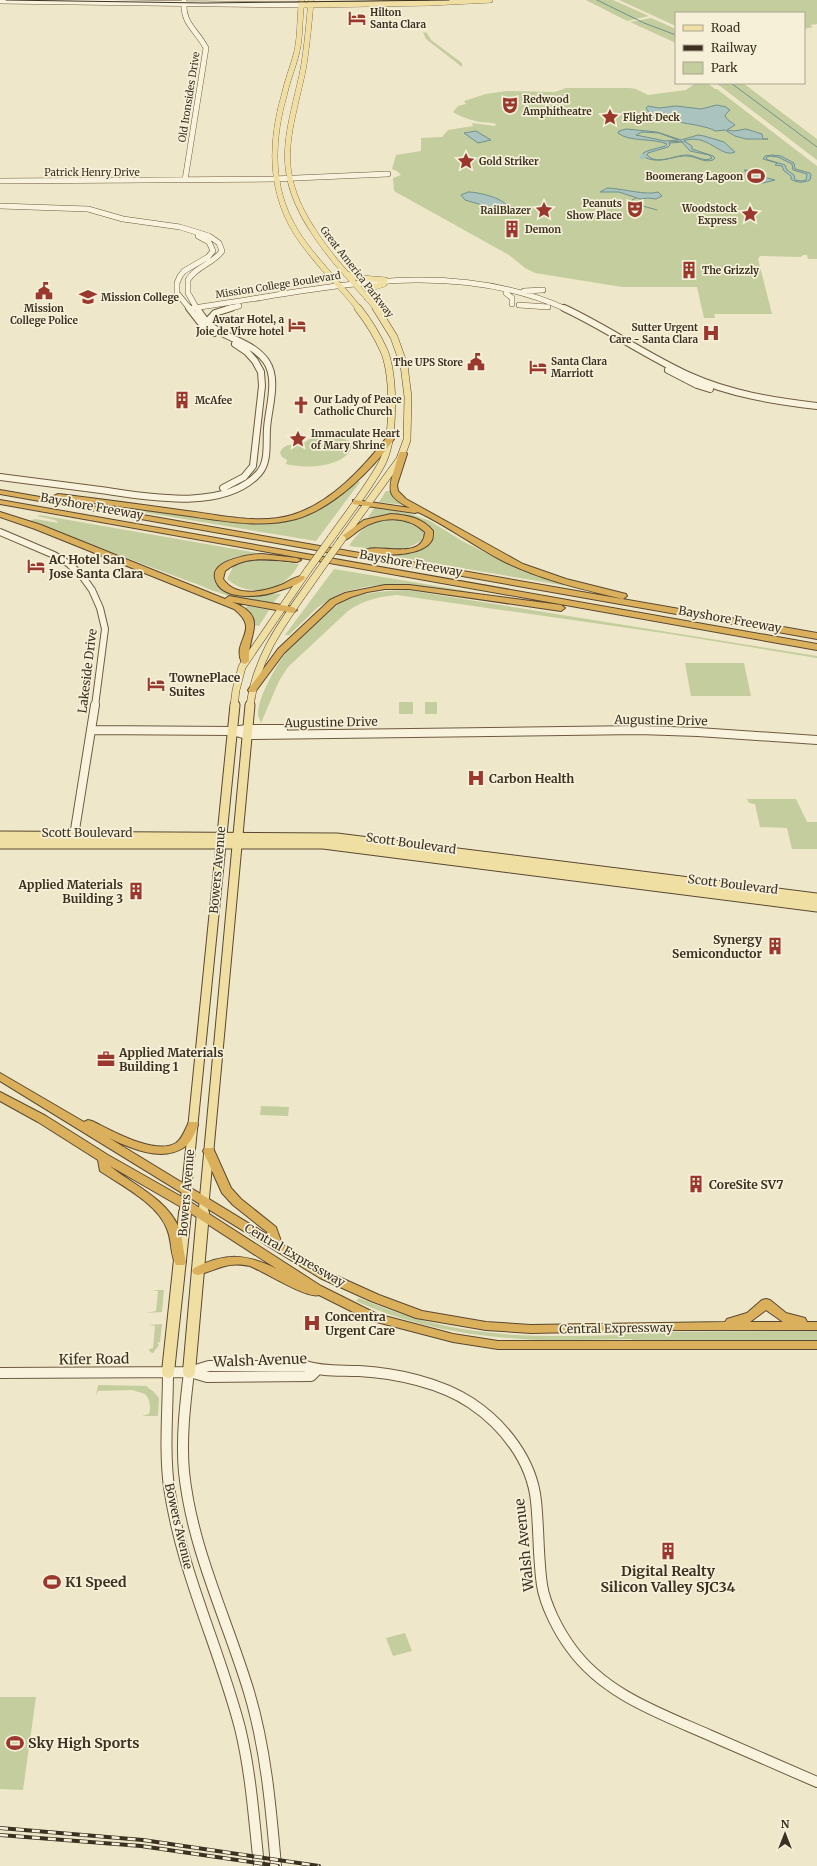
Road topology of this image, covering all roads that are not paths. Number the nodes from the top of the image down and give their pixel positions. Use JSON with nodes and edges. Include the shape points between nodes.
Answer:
{"nodes":[{"id":1,"x":490,"y":0,"type":"edge"},
{"id":2,"x":0,"y":2,"type":"edge"},
{"id":3,"x":184,"y":2,"type":"edge"},
{"id":4,"x":301,"y":2,"type":"edge"},
{"id":5,"x":311,"y":2,"type":"edge"},
{"id":6,"x":388,"y":174,"type":"dead end"},
{"id":7,"x":289,"y":178,"type":"junction"},
{"id":8,"x":276,"y":179,"type":"junction"},
{"id":9,"x":185,"y":180,"type":"junction"},
{"id":10,"x":0,"y":181,"type":"edge"},
{"id":11,"x":0,"y":206,"type":"edge"},
{"id":12,"x":0,"y":210,"type":"edge"},
{"id":13,"x":345,"y":273,"type":"junction"},
{"id":14,"x":384,"y":282,"type":"junction"},
{"id":15,"x":355,"y":284,"type":"junction"},
{"id":16,"x":341,"y":287,"type":"junction"},
{"id":17,"x":514,"y":291,"type":"junction"},
{"id":18,"x":506,"y":293,"type":"junction"},
{"id":19,"x":367,"y":298,"type":"junction"},
{"id":20,"x":190,"y":299,"type":"junction"},
{"id":21,"x":545,"y":300,"type":"junction"},
{"id":22,"x":512,"y":304,"type":"dead end"},
{"id":23,"x":217,"y":305,"type":"junction"},
{"id":24,"x":519,"y":305,"type":"dead end"},
{"id":25,"x":239,"y":306,"type":"junction"},
{"id":26,"x":548,"y":307,"type":"junction"},
{"id":27,"x":194,"y":310,"type":"junction"},
{"id":28,"x":575,"y":321,"type":"dead end"},
{"id":29,"x":207,"y":322,"type":"junction"},
{"id":30,"x":581,"y":324,"type":"dead end"},
{"id":31,"x":817,"y":406,"type":"edge"},
{"id":32,"x":817,"y":411,"type":"edge"},
{"id":33,"x":390,"y":439,"type":"junction"},
{"id":34,"x":403,"y":454,"type":"junction"},
{"id":35,"x":0,"y":472,"type":"edge"},
{"id":36,"x":0,"y":477,"type":"edge"},
{"id":37,"x":0,"y":488,"type":"edge"},
{"id":38,"x":0,"y":492,"type":"edge"},
{"id":39,"x":0,"y":502,"type":"edge"},
{"id":40,"x":356,"y":502,"type":"junction"},
{"id":41,"x":370,"y":504,"type":"junction"},
{"id":42,"x":0,"y":514,"type":"edge"},
{"id":43,"x":436,"y":517,"type":"junction"},
{"id":44,"x":0,"y":532,"type":"edge"},
{"id":45,"x":241,"y":534,"type":"junction"},
{"id":46,"x":331,"y":538,"type":"joint"},
{"id":47,"x":342,"y":539,"type":"junction"},
{"id":48,"x":301,"y":578,"type":"junction"},
{"id":49,"x":481,"y":587,"type":"junction"},
{"id":50,"x":196,"y":590,"type":"junction"},
{"id":51,"x":281,"y":609,"type":"junction"},
{"id":52,"x":293,"y":610,"type":"junction"},
{"id":53,"x":688,"y":614,"type":"junction"},
{"id":54,"x":675,"y":622,"type":"junction"},
{"id":55,"x":817,"y":636,"type":"edge"},
{"id":56,"x":817,"y":647,"type":"edge"},
{"id":57,"x":245,"y":661,"type":"junction"},
{"id":58,"x":252,"y":690,"type":"junction"},
{"id":59,"x":92,"y":730,"type":"junction"},
{"id":60,"x":232,"y":731,"type":"junction"},
{"id":61,"x":247,"y":732,"type":"junction"},
{"id":62,"x":817,"y":740,"type":"edge"},
{"id":63,"x":0,"y":836,"type":"edge"},
{"id":64,"x":75,"y":840,"type":"junction"},
{"id":65,"x":220,"y":840,"type":"junction"},
{"id":66,"x":237,"y":840,"type":"junction"},
{"id":67,"x":0,"y":844,"type":"edge"},
{"id":68,"x":521,"y":860,"type":"junction"},
{"id":69,"x":524,"y":870,"type":"junction"},
{"id":70,"x":817,"y":898,"type":"edge"},
{"id":71,"x":817,"y":907,"type":"edge"},
{"id":72,"x":0,"y":1076,"type":"edge"},
{"id":73,"x":0,"y":1096,"type":"edge"},
{"id":74,"x":66,"y":1116,"type":"junction"},
{"id":75,"x":192,"y":1125,"type":"junction"},
{"id":76,"x":209,"y":1150,"type":"junction"},
{"id":77,"x":104,"y":1158,"type":"junction"},
{"id":78,"x":186,"y":1191,"type":"junction"},
{"id":79,"x":205,"y":1202,"type":"junction"},
{"id":80,"x":185,"y":1204,"type":"junction"},
{"id":81,"x":203,"y":1216,"type":"junction"},
{"id":82,"x":276,"y":1244,"type":"junction"},
{"id":83,"x":180,"y":1262,"type":"junction"},
{"id":84,"x":198,"y":1271,"type":"junction"},
{"id":85,"x":336,"y":1298,"type":"junction"},
{"id":86,"x":817,"y":1322,"type":"edge"},
{"id":87,"x":673,"y":1326,"type":"junction"},
{"id":88,"x":817,"y":1326,"type":"edge"},
{"id":89,"x":799,"y":1345,"type":"junction"},
{"id":90,"x":817,"y":1345,"type":"edge"},
{"id":91,"x":817,"y":1352,"type":"edge"},
{"id":92,"x":168,"y":1372,"type":"junction"},
{"id":93,"x":189,"y":1372,"type":"junction"},
{"id":94,"x":0,"y":1374,"type":"edge"},
{"id":95,"x":817,"y":1782,"type":"edge"},
{"id":96,"x":259,"y":1866,"type":"edge"},
{"id":97,"x":276,"y":1866,"type":"edge"}],
"edges":[{"from":1,"to":5,"type":"main road","via":[[428,3]]},
{"from":2,"to":3,"type":"street"},
{"from":3,"to":4,"type":"street"},
{"from":3,"to":9,"type":"street","name":"Old Ironsides Drive","via":[[183,16],[202,38],[206,48]]},
{"from":4,"to":5,"type":"main road"},
{"from":4,"to":8,"type":"main road","name":"Great America Parkway","via":[[298,48],[275,130],[273,154]]},
{"from":5,"to":7,"type":"main road","name":"Great America Parkway","via":[[305,60],[286,139]]},
{"from":6,"to":7,"type":"street","name":"Patrick Henry Drive"},
{"from":7,"to":8,"type":"street","name":"Patrick Henry Drive"},
{"from":7,"to":13,"type":"main road","name":"Great America Parkway","via":[[308,225],[323,248]]},
{"from":8,"to":9,"type":"street","name":"Patrick Henry Drive","via":[[222,182]]},
{"from":8,"to":16,"type":"main road","name":"Great America Parkway","via":[[299,237]]},
{"from":9,"to":10,"type":"street","name":"Patrick Henry Drive"},
{"from":11,"to":20,"type":"street","via":[[90,210],[212,236],[219,242],[222,251],[216,259],[188,277],[187,290]]},
{"from":12,"to":27,"type":"street","via":[[85,213],[119,222],[194,234],[206,239],[213,248],[211,254],[188,267],[178,279],[177,293]]},
{"from":13,"to":14,"type":"main road"},
{"from":13,"to":15,"type":"main road","name":"Great America Parkway"},
{"from":14,"to":15,"type":"street","name":"Mission College Boulevard"},
{"from":14,"to":17,"type":"street","name":"Mission College Boulevard","via":[[448,280]]},
{"from":14,"to":18,"type":"street","name":"Mission College Boulevard","via":[[450,284]]},
{"from":14,"to":19,"type":"main road","via":[[371,288]]},
{"from":15,"to":16,"type":"street","name":"Mission College Boulevard"},
{"from":15,"to":19,"type":"main road","name":"Great America Parkway"},
{"from":16,"to":23,"type":"street","name":"Mission College Boulevard"},
{"from":16,"to":25,"type":"street","name":"Mission College Boulevard"},
{"from":16,"to":33,"type":"main road","name":"Great America Parkway","via":[[371,327],[381,346],[390,374]]},
{"from":17,"to":21,"type":"street","name":"Mission College Boulevard"},
{"from":17,"to":21,"type":"street","via":[[546,290]]},
{"from":18,"to":22,"type":"street","via":[[512,298]]},
{"from":18,"to":26,"type":"street","name":"Mission College Boulevard"},
{"from":19,"to":34,"type":"main road","name":"Great America Parkway","via":[[400,348],[407,374],[408,424]]},
{"from":20,"to":23,"type":"street"},
{"from":20,"to":27,"type":"street"},
{"from":21,"to":31,"type":"street","name":"Mission College Boulevard","via":[[666,364],[709,383],[760,398]]},
{"from":23,"to":27,"type":"street","name":"Mission College Boulevard"},
{"from":24,"to":26,"type":"street"},
{"from":25,"to":27,"type":"street","name":"Mission College Boulevard"},
{"from":25,"to":29,"type":"street","via":[[215,313]]},
{"from":26,"to":28,"type":"street","name":"Mission College Boulevard"},
{"from":27,"to":29,"type":"street"},
{"from":27,"to":35,"type":"street","via":[[207,329],[246,351],[261,369],[255,461],[251,471],[244,478],[214,490],[179,494]]},
{"from":29,"to":36,"type":"street","via":[[255,350],[266,361],[270,371],[272,380],[264,463],[259,473],[250,481],[236,489],[218,494],[176,499]]},
{"from":30,"to":32,"type":"street","via":[[697,385],[747,400]]},
{"from":33,"to":37,"type":"highway","via":[[362,472],[323,504],[296,517],[273,520],[238,520]]},
{"from":33,"to":40,"type":"main road","name":"Great America Parkway","via":[[382,464]]},
{"from":34,"to":41,"type":"main road","name":"Great America Parkway"},
{"from":34,"to":43,"type":"highway","via":[[393,485],[394,492],[405,502]]},
{"from":38,"to":45,"type":"highway","name":"Bayshore Freeway"},
{"from":39,"to":49,"type":"highway","name":"Bayshore Freeway"},
{"from":40,"to":41,"type":"highway"},
{"from":40,"to":46,"type":"main road","name":"Great America Parkway"},
{"from":41,"to":43,"type":"highway"},
{"from":41,"to":47,"type":"main road","name":"Great America Parkway"},
{"from":42,"to":50,"type":"highway"},
{"from":43,"to":53,"type":"highway","via":[[506,559],[535,572],[663,605]]},
{"from":44,"to":59,"type":"street","name":"Lakeside Drive","via":[[45,549],[65,562],[88,582],[99,601],[105,630]]},
{"from":45,"to":47,"type":"highway","via":[[397,553],[419,548],[427,541],[429,534],[418,522],[401,517],[388,517],[367,522]]},
{"from":45,"to":53,"type":"highway","name":"Bayshore Freeway"},
{"from":46,"to":48,"type":"main road","name":"Bowers Avenue","bridge":true},
{"from":47,"to":52,"type":"main road","name":"Bowers Avenue","bridge":true},
{"from":48,"to":49,"type":"highway","via":[[275,591],[252,594],[229,588],[223,584],[220,577],[223,568],[231,562],[243,558],[262,557]]},
{"from":48,"to":51,"type":"main road","name":"Bowers Avenue"},
{"from":49,"to":54,"type":"highway","name":"Bayshore Freeway"},
{"from":50,"to":51,"type":"highway"},
{"from":50,"to":57,"type":"highway","via":[[236,607],[246,613],[251,620],[244,653]]},
{"from":51,"to":52,"type":"highway"},
{"from":51,"to":57,"type":"main road","name":"Bowers Avenue"},
{"from":52,"to":58,"type":"main road","name":"Bowers Avenue","via":[[270,642]]},
{"from":53,"to":55,"type":"highway","name":"Bayshore Freeway"},
{"from":54,"to":56,"type":"highway","name":"Bayshore Freeway"},
{"from":54,"to":58,"type":"highway","via":[[645,621],[409,588],[375,588],[348,595],[324,610],[281,651]]},
{"from":57,"to":60,"type":"main road","name":"Bowers Avenue","via":[[236,690]]},
{"from":58,"to":61,"type":"main road","name":"Bowers Avenue"},
{"from":59,"to":60,"type":"street","name":"Augustine Drive"},
{"from":59,"to":64,"type":"street","name":"Lakeside Drive"},
{"from":60,"to":61,"type":"street","name":"Augustine Drive"},
{"from":60,"to":65,"type":"main road","name":"Bowers Avenue"},
{"from":61,"to":62,"type":"street","name":"Augustine Drive","via":[[682,731]]},
{"from":61,"to":66,"type":"main road","name":"Bowers Avenue"},
{"from":63,"to":64,"type":"main road","name":"Scott Boulevard"},
{"from":64,"to":65,"type":"main road","name":"Scott Boulevard"},
{"from":64,"to":67,"type":"main road","name":"Scott Boulevard"},
{"from":65,"to":66,"type":"main road","name":"Scott Boulevard"},
{"from":65,"to":75,"type":"main road","name":"Bowers Avenue","via":[[204,1026]]},
{"from":66,"to":68,"type":"main road","name":"Scott Boulevard","via":[[337,838]]},
{"from":66,"to":69,"type":"main road","name":"Scott Boulevard","via":[[344,846]]},
{"from":66,"to":76,"type":"main road","name":"Bowers Avenue"},
{"from":68,"to":69,"type":"main road"},
{"from":68,"to":70,"type":"main road","name":"Scott Boulevard"},
{"from":69,"to":71,"type":"main road","name":"Scott Boulevard"},
{"from":72,"to":74,"type":"highway","name":"Central Expressway"},
{"from":73,"to":77,"type":"highway","name":"Central Expressway","via":[[61,1130]]},
{"from":74,"to":75,"type":"highway","via":[[136,1145],[155,1150],[178,1146],[185,1140]]},
{"from":74,"to":78,"type":"highway","name":"Central Expressway"},
{"from":75,"to":78,"type":"main road","name":"Bowers Avenue"},
{"from":76,"to":79,"type":"main road","name":"Bowers Avenue"},
{"from":76,"to":82,"type":"highway","via":[[226,1190],[272,1230]]},
{"from":77,"to":80,"type":"highway","name":"Central Expressway"},
{"from":77,"to":83,"type":"highway","via":[[104,1168],[152,1202],[165,1215],[172,1227]]},
{"from":78,"to":79,"type":"highway","name":"Central Expressway"},
{"from":78,"to":80,"type":"main road","name":"Bowers Avenue"},
{"from":79,"to":81,"type":"main road","name":"Bowers Avenue"},
{"from":79,"to":82,"type":"highway","name":"Central Expressway"},
{"from":80,"to":81,"type":"highway","name":"Central Expressway"},
{"from":80,"to":83,"type":"main road","name":"Bowers Avenue"},
{"from":81,"to":84,"type":"main road","name":"Bowers Avenue"},
{"from":81,"to":85,"type":"highway","name":"Central Expressway"},
{"from":82,"to":87,"type":"highway","name":"Central Expressway","via":[[324,1275],[420,1315],[508,1329]]},
{"from":83,"to":92,"type":"main road","name":"Bowers Avenue"},
{"from":84,"to":85,"type":"highway","via":[[216,1263],[240,1260],[251,1262],[304,1288]]},
{"from":84,"to":93,"type":"main road","name":"Bowers Avenue"},
{"from":85,"to":89,"type":"highway","name":"Central Expressway","via":[[373,1317],[453,1338],[498,1345]]},
{"from":86,"to":87,"type":"highway","via":[[778,1316],[766,1303],[754,1316],[739,1322]]},
{"from":87,"to":88,"type":"highway","name":"Central Expressway"},
{"from":89,"to":90,"type":"highway","name":"Central Expressway"},
{"from":89,"to":91,"type":"highway"},
{"from":92,"to":93,"type":"street","name":"Kifer Road"},
{"from":92,"to":94,"type":"street","name":"Kifer Road"},
{"from":92,"to":96,"type":"street","name":"Bowers Avenue","via":[[167,1453],[171,1497],[185,1560],[240,1729],[252,1798]]},
{"from":93,"to":95,"type":"street","name":"Walsh Avenue","via":[[207,1377],[311,1376],[317,1370],[361,1370],[434,1385],[470,1402],[508,1435],[530,1473],[536,1499],[542,1587],[557,1628],[572,1650],[598,1678],[641,1705]]},
{"from":93,"to":97,"type":"street","name":"Bowers Avenue","via":[[183,1439],[184,1472],[190,1508],[201,1550],[249,1693],[261,1740]]}]}
